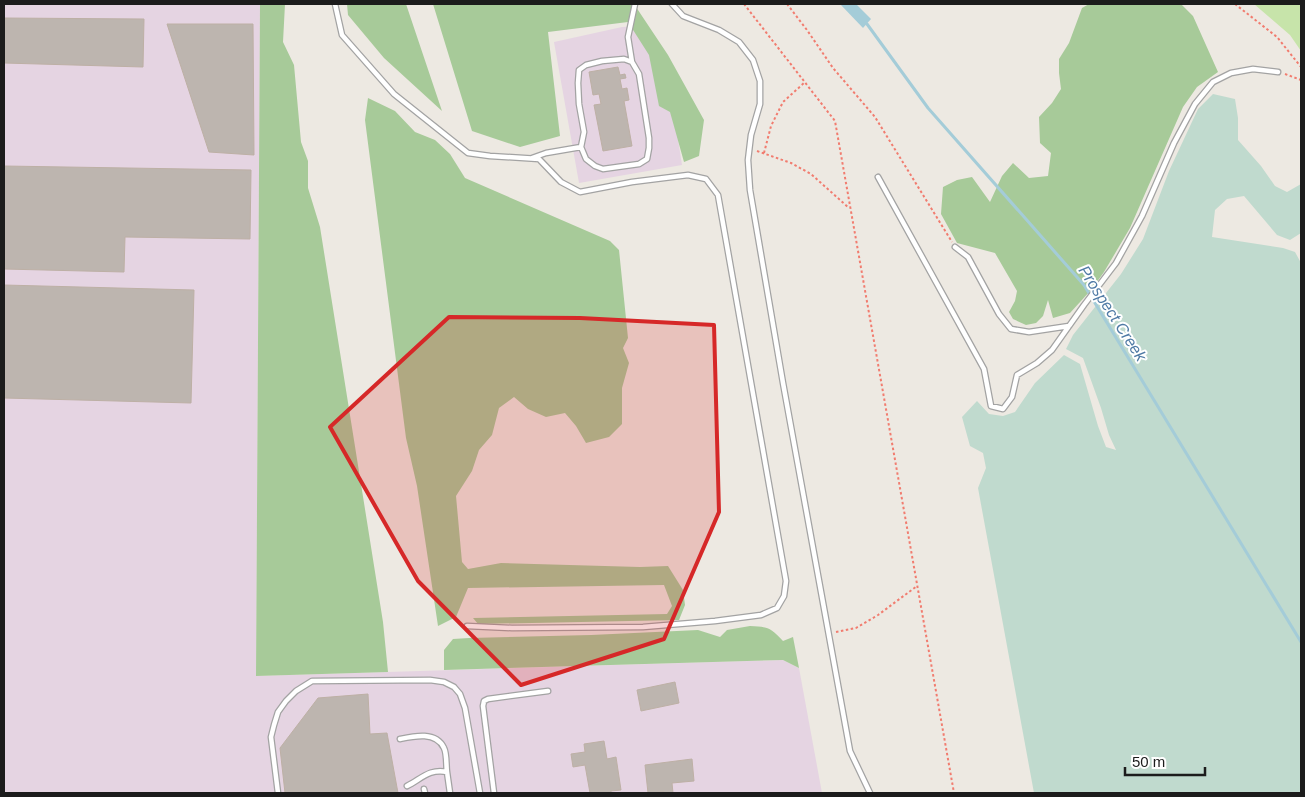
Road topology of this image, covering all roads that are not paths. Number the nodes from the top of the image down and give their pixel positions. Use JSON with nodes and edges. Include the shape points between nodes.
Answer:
{"nodes":[{"id":1,"x":335,"y":4,"type":"edge"},
{"id":2,"x":635,"y":4,"type":"edge"},
{"id":3,"x":672,"y":4,"type":"edge"},
{"id":4,"x":632,"y":62,"type":"junction"},
{"id":5,"x":1278,"y":72,"type":"road end"},
{"id":6,"x":581,"y":147,"type":"junction"},
{"id":7,"x":530,"y":159,"type":"junction"},
{"id":8,"x":878,"y":178,"type":"dead end"},
{"id":9,"x":955,"y":247,"type":"road end"},
{"id":10,"x":1069,"y":326,"type":"junction"},
{"id":11,"x":467,"y":626,"type":"dead end"},
{"id":12,"x":548,"y":691,"type":"dead end"},
{"id":13,"x":400,"y":739,"type":"dead end"},
{"id":14,"x":447,"y":772,"type":"junction"},
{"id":15,"x":407,"y":786,"type":"dead end"},
{"id":16,"x":278,"y":793,"type":"edge"},
{"id":17,"x":450,"y":793,"type":"edge"},
{"id":18,"x":480,"y":793,"type":"edge"},
{"id":19,"x":494,"y":793,"type":"edge"},
{"id":20,"x":870,"y":793,"type":"edge"}],
"edges":[{"from":1,"to":7,"type":"lane","via":[[342,35],[394,94],[468,153]]},
{"from":2,"to":4,"type":"lane","via":[[628,36]]},
{"from":3,"to":20,"type":"lane","via":[[684,16],[740,42],[753,60],[760,81],[760,104],[749,149],[750,190],[850,751]]},
{"from":4,"to":6,"type":"lane","via":[[624,59],[602,61],[579,70],[579,104],[584,132]]},
{"from":4,"to":6,"type":"lane","via":[[639,74],[649,138],[647,159],[639,164],[603,170],[586,159]]},
{"from":5,"to":10,"type":"lane","via":[[1253,69],[1231,73],[1213,82],[1195,104],[1174,143],[1142,216],[1116,263]]},
{"from":6,"to":7,"type":"lane"},
{"from":7,"to":11,"type":"lane","via":[[539,159],[562,182],[580,192],[688,175],[706,179],[718,195],[786,581],[784,596],[777,608],[761,615],[715,621],[643,627]]},
{"from":8,"to":10,"type":"lane","via":[[984,369],[991,406],[1002,409],[1012,397],[1017,375],[1052,350]]},
{"from":9,"to":10,"type":"lane","via":[[968,257],[998,314],[1011,329],[1029,332]]},
{"from":12,"to":19,"type":"lane","via":[[484,702]]},
{"from":13,"to":14,"type":"lane","via":[[420,735],[432,737],[444,748]]},
{"from":14,"to":15,"type":"lane","via":[[433,771]]},
{"from":14,"to":17,"type":"lane"},
{"from":16,"to":18,"type":"lane","via":[[271,737],[278,712],[296,691],[312,681],[430,680],[444,682],[460,694]]}]}
